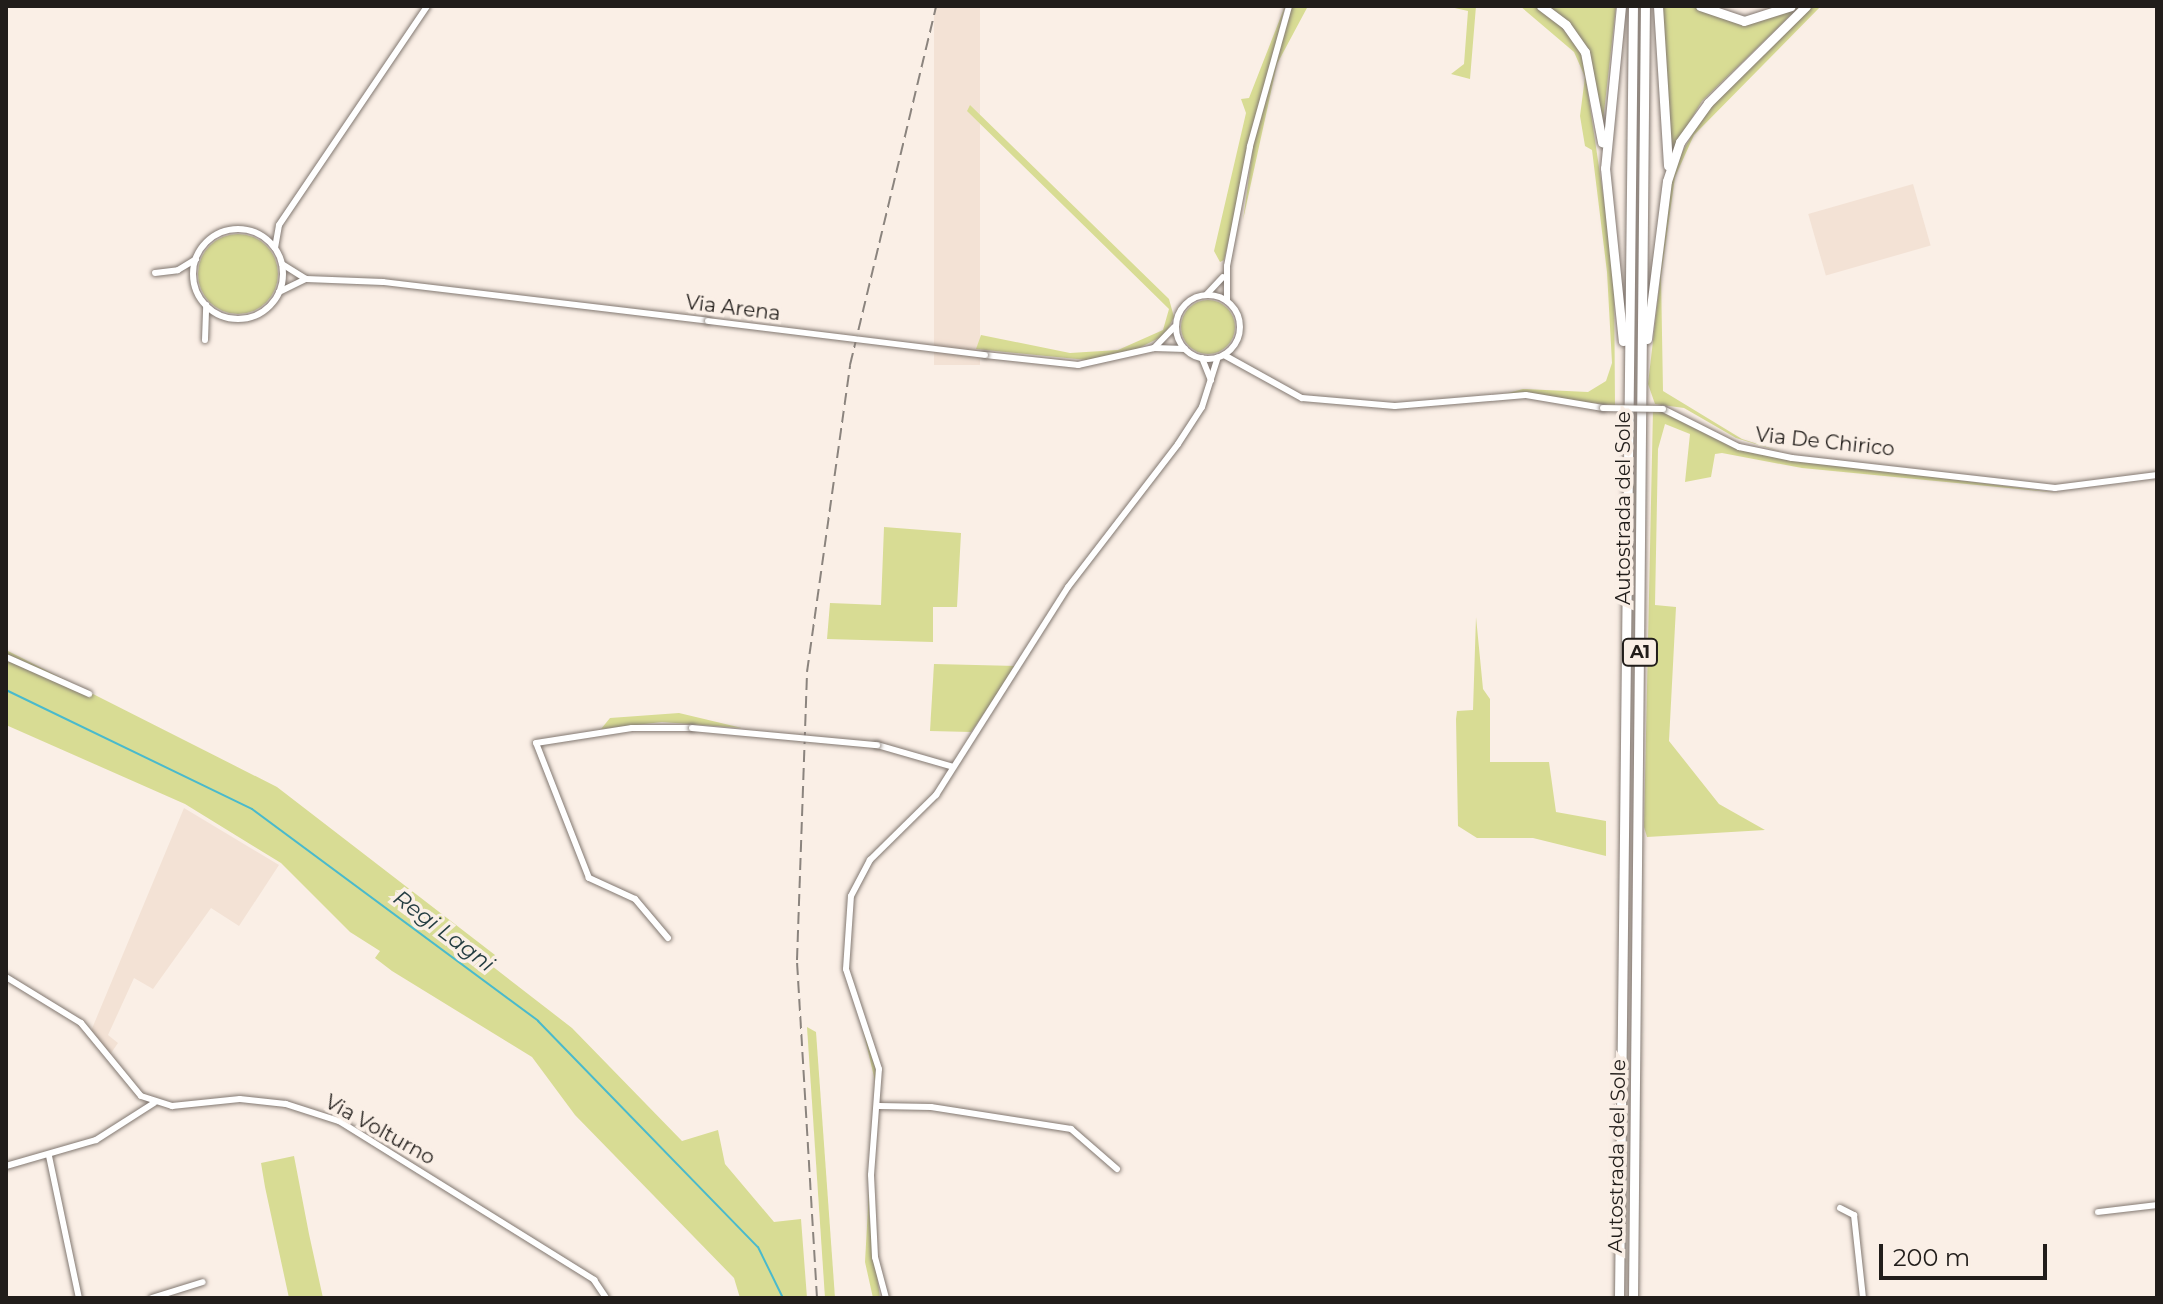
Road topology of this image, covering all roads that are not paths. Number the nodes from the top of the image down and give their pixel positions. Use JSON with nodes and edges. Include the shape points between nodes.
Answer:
{"nodes":[{"id":1,"x":427,"y":6,"type":"edge"},
{"id":2,"x":1289,"y":6,"type":"edge"},
{"id":3,"x":1541,"y":6,"type":"edge"},
{"id":4,"x":1621,"y":6,"type":"edge"},
{"id":5,"x":1633,"y":6,"type":"edge"},
{"id":6,"x":1645,"y":6,"type":"edge"},
{"id":7,"x":1658,"y":6,"type":"edge"},
{"id":8,"x":1700,"y":6,"type":"edge"},
{"id":9,"x":1791,"y":6,"type":"edge"},
{"id":10,"x":1806,"y":6,"type":"edge"},
{"id":11,"x":1605,"y":168,"type":"junction"},
{"id":12,"x":1667,"y":181,"type":"junction"},
{"id":13,"x":279,"y":225,"type":"junction"},
{"id":14,"x":259,"y":234,"type":"junction"},
{"id":15,"x":275,"y":248,"type":"junction"},
{"id":16,"x":196,"y":259,"type":"junction"},
{"id":17,"x":282,"y":263,"type":"junction"},
{"id":18,"x":1227,"y":266,"type":"junction"},
{"id":19,"x":155,"y":273,"type":"dead end"},
{"id":20,"x":306,"y":279,"type":"junction"},
{"id":21,"x":279,"y":292,"type":"junction"},
{"id":22,"x":1206,"y":294,"type":"junction"},
{"id":23,"x":1227,"y":301,"type":"junction"},
{"id":24,"x":206,"y":305,"type":"junction"},
{"id":25,"x":1176,"y":324,"type":"junction"},
{"id":26,"x":205,"y":340,"type":"dead end"},
{"id":27,"x":1236,"y":343,"type":"junction"},
{"id":28,"x":1154,"y":348,"type":"junction"},
{"id":29,"x":1185,"y":349,"type":"junction"},
{"id":30,"x":1221,"y":356,"type":"junction"},
{"id":31,"x":1202,"y":358,"type":"junction"},
{"id":32,"x":1244,"y":362,"type":"junction"},
{"id":33,"x":1211,"y":380,"type":"junction"},
{"id":34,"x":1641,"y":390,"type":"junction"},
{"id":35,"x":1628,"y":401,"type":"junction"},
{"id":36,"x":2157,"y":475,"type":"edge"},
{"id":37,"x":6,"y":657,"type":"edge"},
{"id":38,"x":89,"y":694,"type":"dead end"},
{"id":39,"x":953,"y":767,"type":"junction"},
{"id":40,"x":668,"y":938,"type":"dead end"},
{"id":41,"x":6,"y":977,"type":"edge"},
{"id":42,"x":154,"y":1103,"type":"junction"},
{"id":43,"x":879,"y":1106,"type":"junction"},
{"id":44,"x":49,"y":1156,"type":"junction"},
{"id":45,"x":6,"y":1166,"type":"edge"},
{"id":46,"x":1117,"y":1169,"type":"dead end"},
{"id":47,"x":2157,"y":1205,"type":"edge"},
{"id":48,"x":1840,"y":1208,"type":"dead end"},
{"id":49,"x":2098,"y":1212,"type":"dead end"},
{"id":50,"x":203,"y":1282,"type":"dead end"},
{"id":51,"x":79,"y":1298,"type":"edge"},
{"id":52,"x":152,"y":1298,"type":"edge"},
{"id":53,"x":606,"y":1298,"type":"edge"},
{"id":54,"x":886,"y":1298,"type":"edge"},
{"id":55,"x":1619,"y":1298,"type":"edge"},
{"id":56,"x":1633,"y":1298,"type":"edge"},
{"id":57,"x":1863,"y":1298,"type":"edge"}],
"edges":[{"from":1,"to":13,"type":"street"},
{"from":2,"to":18,"type":"street","via":[[1250,146]]},
{"from":3,"to":11,"type":"highway","via":[[1566,25],[1585,52]]},
{"from":4,"to":11,"type":"highway"},
{"from":5,"to":35,"type":"highway","name":"Autostrada del Sole","number":"A1"},
{"from":6,"to":34,"type":"highway","name":"Autostrada del Sole","number":"A1"},
{"from":7,"to":12,"type":"highway"},
{"from":8,"to":9,"type":"highway","via":[[1744,21]]},
{"from":10,"to":12,"type":"highway","via":[[1691,123]]},
{"from":11,"to":35,"type":"highway"},
{"from":12,"to":34,"type":"highway"},
{"from":13,"to":14,"type":"street"},
{"from":13,"to":15,"type":"street"},
{"from":14,"to":15,"type":"street"},
{"from":14,"to":16,"type":"street","via":[[225,231]]},
{"from":15,"to":17,"type":"street"},
{"from":16,"to":19,"type":"street","via":[[178,270]]},
{"from":16,"to":24,"type":"street","via":[[195,287]]},
{"from":17,"to":20,"type":"street"},
{"from":17,"to":21,"type":"street"},
{"from":18,"to":22,"type":"street","via":[[1220,285]]},
{"from":18,"to":23,"type":"street"},
{"from":20,"to":21,"type":"street","name":"Via Arena"},
{"from":20,"to":28,"type":"street","name":"Via Arena","bridge":true,"via":[[427,286],[1078,365]]},
{"from":21,"to":24,"type":"street","via":[[265,310],[243,318]]},
{"from":22,"to":23,"type":"street"},
{"from":22,"to":25,"type":"street","via":[[1188,302]]},
{"from":23,"to":27,"type":"street","via":[[1240,320]]},
{"from":24,"to":26,"type":"street"},
{"from":25,"to":28,"type":"street"},
{"from":25,"to":29,"type":"street"},
{"from":27,"to":30,"type":"street"},
{"from":27,"to":32,"type":"street"},
{"from":28,"to":29,"type":"street","name":"Via Arena"},
{"from":29,"to":31,"type":"street"},
{"from":30,"to":31,"type":"street"},
{"from":30,"to":32,"type":"street","name":"Via De Chirico"},
{"from":30,"to":33,"type":"street"},
{"from":31,"to":33,"type":"street"},
{"from":32,"to":36,"type":"street","name":"Via De Chirico","bridge":true,"via":[[1278,389],[1302,398],[1395,406],[1526,395],[1603,408],[1663,409],[1739,447],[1792,458],[2055,488]]},
{"from":33,"to":39,"type":"street","via":[[1178,444],[1068,587]]},
{"from":34,"to":56,"type":"highway","name":"Autostrada del Sole","number":"A1"},
{"from":35,"to":55,"type":"highway","name":"Autostrada del Sole","number":"A1"},
{"from":37,"to":38,"type":"street"},
{"from":39,"to":40,"type":"street","bridge":true,"via":[[877,745],[692,728],[632,728],[536,743],[589,878],[635,899]]},
{"from":39,"to":43,"type":"street","via":[[918,816],[870,860],[847,909],[846,969],[876,1052]]},
{"from":41,"to":42,"type":"street","via":[[81,1023],[109,1063]]},
{"from":42,"to":44,"type":"street","via":[[127,1126]]},
{"from":42,"to":53,"type":"street","name":"Via Volturno","via":[[240,1099],[326,1116],[460,1193],[600,1284]]},
{"from":43,"to":46,"type":"street","via":[[1071,1129]]},
{"from":43,"to":54,"type":"street","via":[[871,1175],[875,1257]]},
{"from":44,"to":45,"type":"street"},
{"from":44,"to":51,"type":"street"},
{"from":47,"to":49,"type":"street"},
{"from":48,"to":57,"type":"street","via":[[1854,1215]]},
{"from":50,"to":52,"type":"street"}]}
